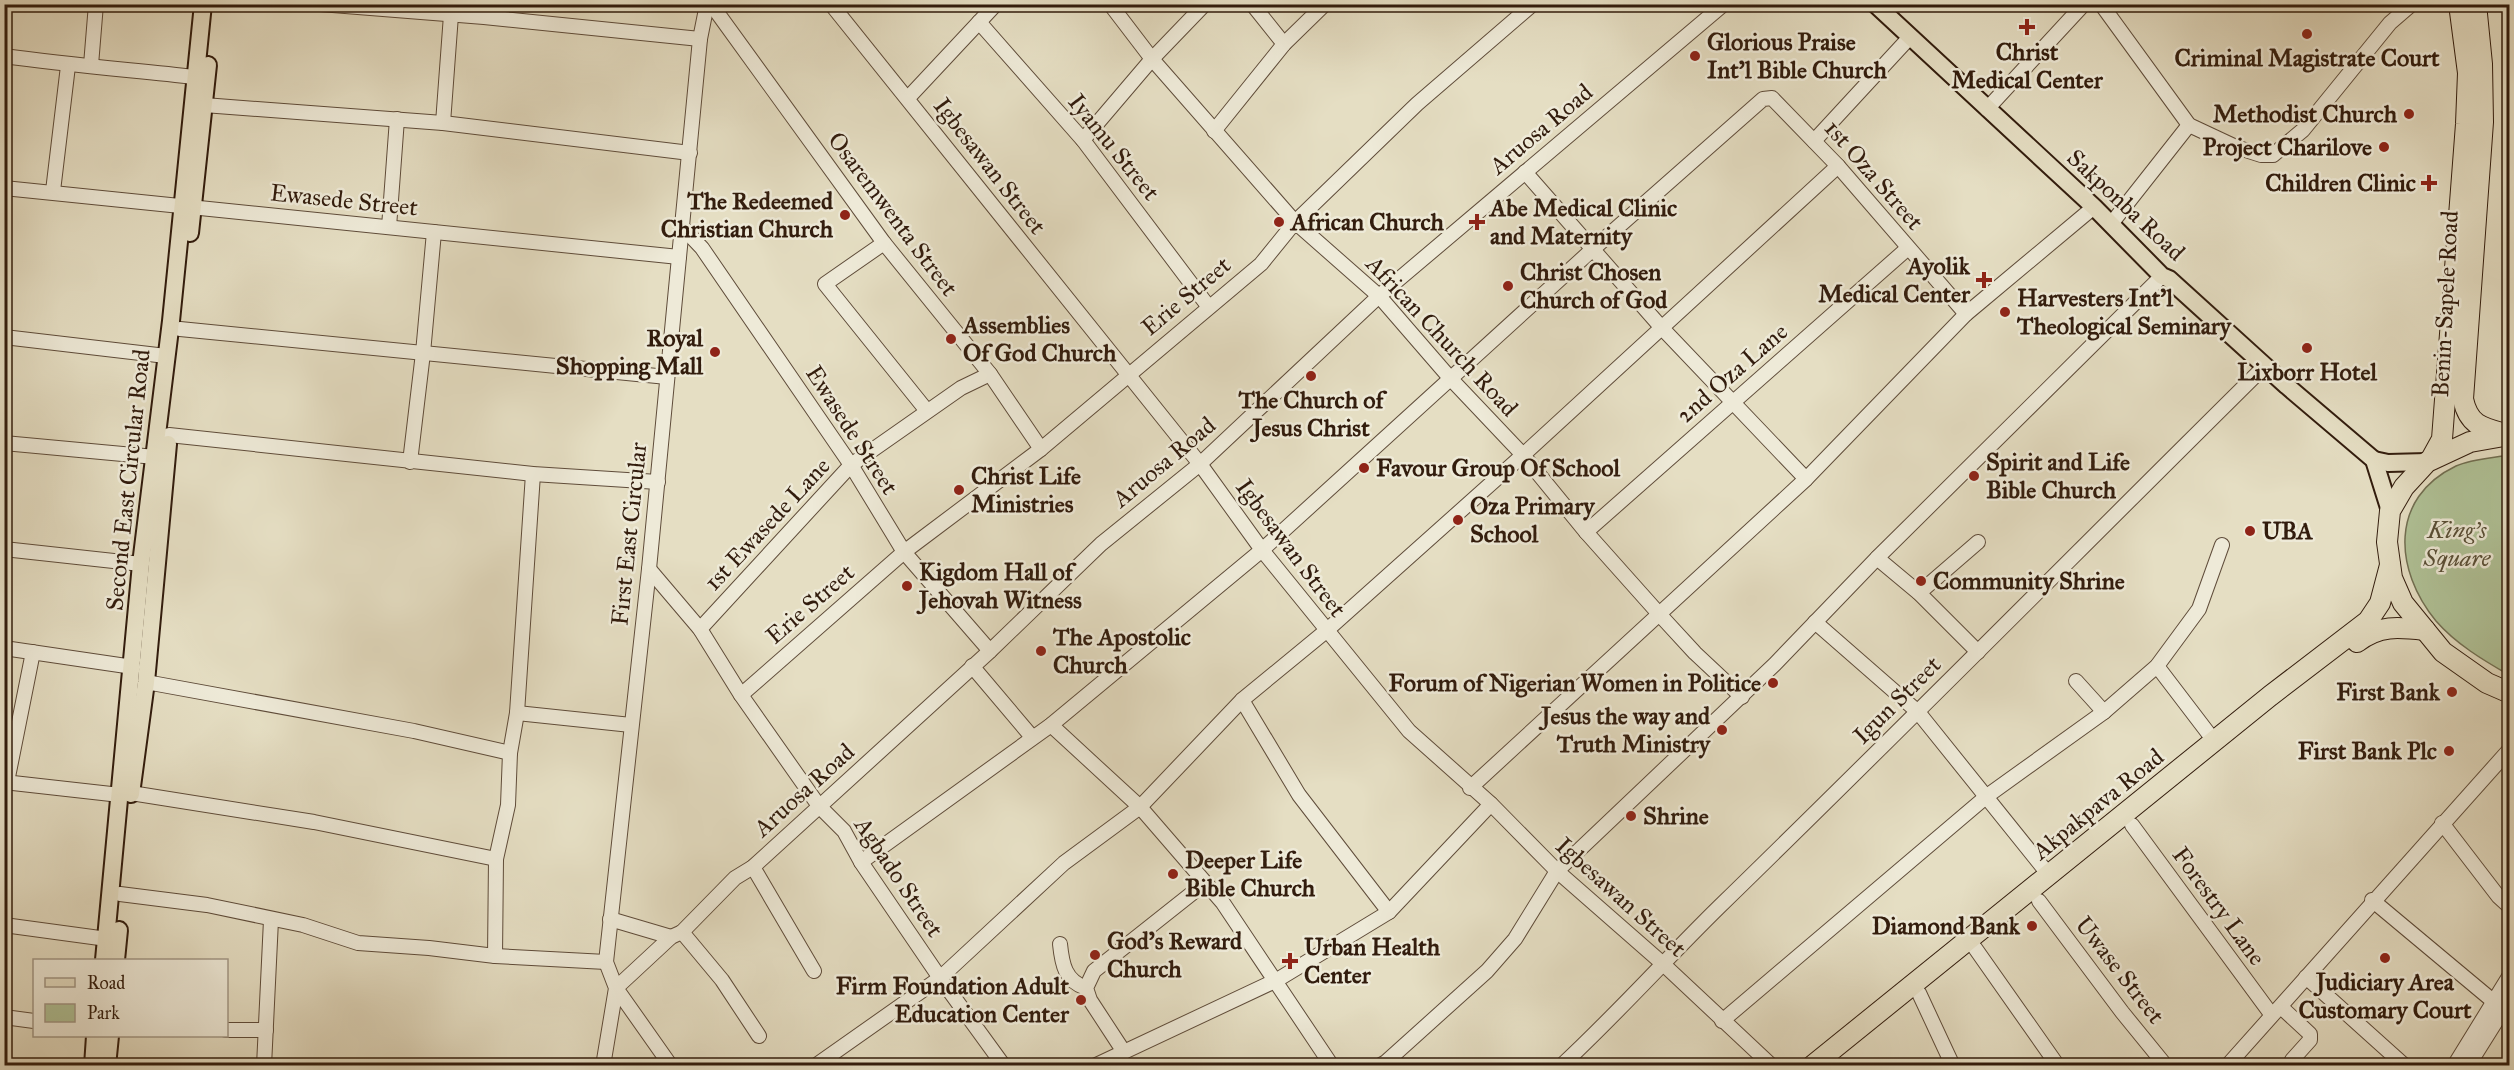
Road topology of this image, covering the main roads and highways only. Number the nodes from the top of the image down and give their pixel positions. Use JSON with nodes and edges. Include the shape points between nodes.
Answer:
{"nodes":[{"id":1,"x":203,"y":4,"type":"edge"},
{"id":2,"x":214,"y":4,"type":"edge"},
{"id":3,"x":1875,"y":4,"type":"edge"},
{"id":4,"x":2459,"y":4,"type":"edge"},
{"id":5,"x":2476,"y":4,"type":"edge"},
{"id":6,"x":187,"y":207,"type":"junction"},
{"id":7,"x":2509,"y":435,"type":"edge"},
{"id":8,"x":2374,"y":460,"type":"junction"},
{"id":9,"x":2429,"y":460,"type":"junction"},
{"id":10,"x":2390,"y":511,"type":"junction"},
{"id":11,"x":2390,"y":565,"type":"junction"},
{"id":12,"x":2425,"y":630,"type":"junction"},
{"id":13,"x":2510,"y":693,"type":"edge"},
{"id":14,"x":126,"y":794,"type":"junction"},
{"id":15,"x":104,"y":959,"type":"edge"},
{"id":16,"x":117,"y":959,"type":"edge"},
{"id":17,"x":95,"y":1037,"type":"edge"},
{"id":18,"x":110,"y":1037,"type":"edge"},
{"id":19,"x":93,"y":1065,"type":"edge"},
{"id":20,"x":107,"y":1065,"type":"edge"},
{"id":21,"x":1812,"y":1065,"type":"edge"},
{"id":22,"x":1832,"y":1065,"type":"edge"}],
"edges":[{"from":1,"to":6,"type":"main road","name":"Second East Circular Road"},
{"from":2,"to":6,"type":"main road","name":"Second East Circular Road","via":[[204,105]]},
{"from":3,"to":8,"type":"main road","name":"Sakponba Road","via":[[2094,207],[2162,276]]},
{"from":4,"to":9,"type":"highway","name":"Benin-Sapele Road","via":[[2468,73],[2466,124],[2442,439]]},
{"from":5,"to":7,"type":"highway","name":"Benin-Sapele Road","via":[[2483,122],[2463,399],[2473,422]]},
{"from":6,"to":14,"type":"main road","name":"Second East Circular Road","via":[[141,564]]},
{"from":6,"to":14,"type":"main road","name":"Second East Circular Road","via":[[180,329],[146,682]]},
{"from":7,"to":9,"type":"highway","via":[[2470,442]]},
{"from":8,"to":9,"type":"main road"},
{"from":8,"to":10,"type":"main road"},
{"from":9,"to":10,"type":"highway","via":[[2404,487]]},
{"from":10,"to":11,"type":"highway"},
{"from":11,"to":12,"type":"highway","via":[[2403,603]]},
{"from":11,"to":21,"type":"highway","name":"Akpakpava Road","via":[[2380,603],[2368,621]]},
{"from":12,"to":13,"type":"highway","via":[[2443,652],[2487,683]]},
{"from":12,"to":22,"type":"highway","name":"Akpakpava Road","via":[[2385,627],[2364,636]]},
{"from":14,"to":15,"type":"main road","name":"Second East Circular Road"},
{"from":14,"to":16,"type":"main road","name":"Second East Circular Road"},
{"from":17,"to":19,"type":"main road"},
{"from":18,"to":20,"type":"main road"}]}
